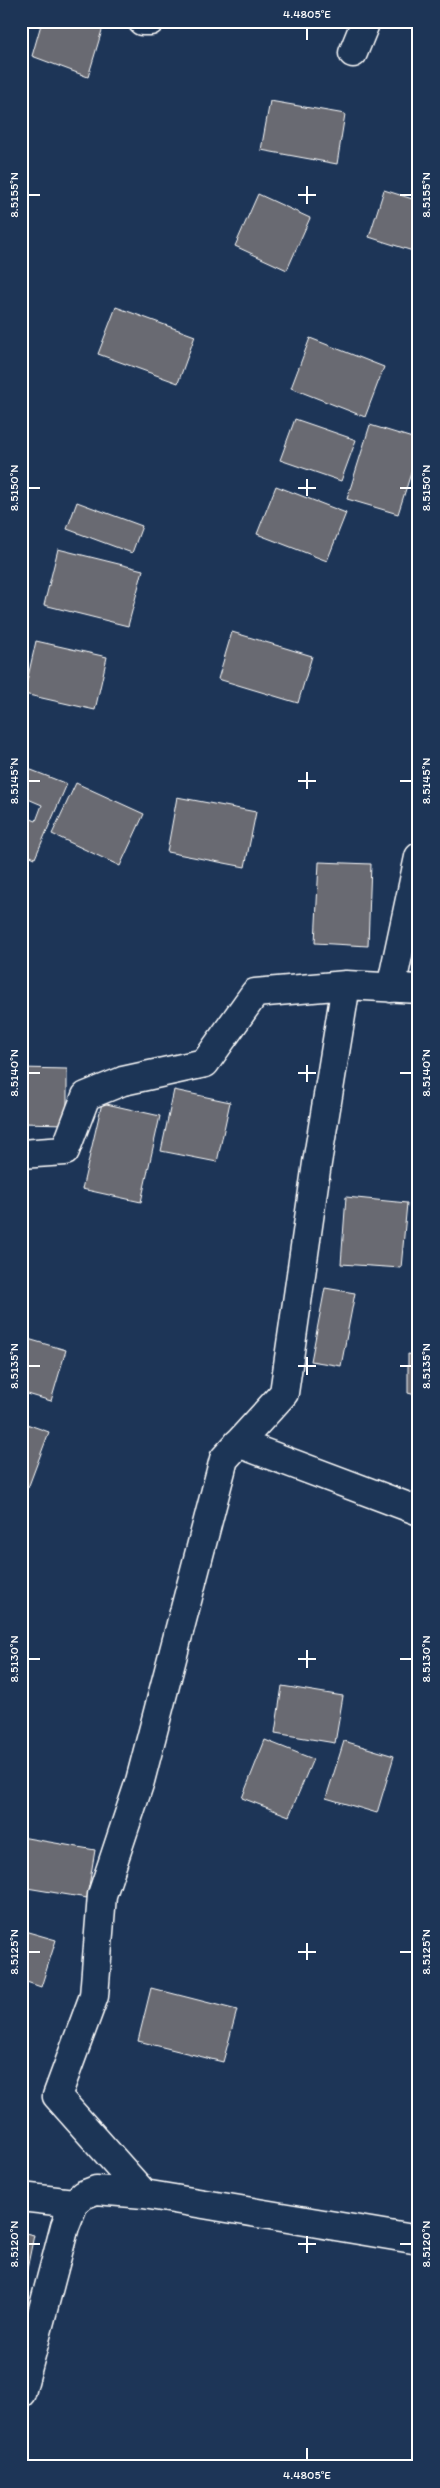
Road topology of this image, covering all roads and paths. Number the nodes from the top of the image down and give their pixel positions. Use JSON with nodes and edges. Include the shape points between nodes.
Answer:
{"nodes":[{"id":1,"x":142,"y":21,"type":"edge"},
{"id":2,"x":150,"y":21,"type":"edge"},
{"id":3,"x":366,"y":21,"type":"edge"},
{"id":4,"x":353,"y":53,"type":"dead end"},
{"id":5,"x":419,"y":857,"type":"edge"},
{"id":6,"x":346,"y":985,"type":"junction"},
{"id":7,"x":391,"y":988,"type":"junction"},
{"id":8,"x":419,"y":990,"type":"edge"},
{"id":9,"x":21,"y":1154,"type":"edge"},
{"id":10,"x":238,"y":1443,"type":"junction"},
{"id":11,"x":419,"y":1510,"type":"edge"},
{"id":12,"x":144,"y":2194,"type":"junction"},
{"id":13,"x":21,"y":2197,"type":"edge"},
{"id":14,"x":74,"y":2203,"type":"junction"},
{"id":15,"x":419,"y":2240,"type":"edge"},
{"id":16,"x":21,"y":2393,"type":"edge"}],
"edges":[{"from":1,"to":2,"type":"street"},
{"from":3,"to":4,"type":"street"},
{"from":5,"to":7,"type":"street"},
{"from":6,"to":7,"type":"street"},
{"from":6,"to":9,"type":"street","via":[[255,993],[206,1063],[123,1082],[86,1096],[65,1151]]},
{"from":6,"to":10,"type":"street","via":[[284,1393]]},
{"from":7,"to":8,"type":"street"},
{"from":10,"to":11,"type":"street"},
{"from":10,"to":12,"type":"street","via":[[224,1459],[140,1781],[102,1895],[94,1996],[57,2096]]},
{"from":12,"to":14,"type":"street","via":[[96,2190]]},
{"from":12,"to":15,"type":"street"},
{"from":13,"to":14,"type":"street"},
{"from":14,"to":16,"type":"street"}]}
